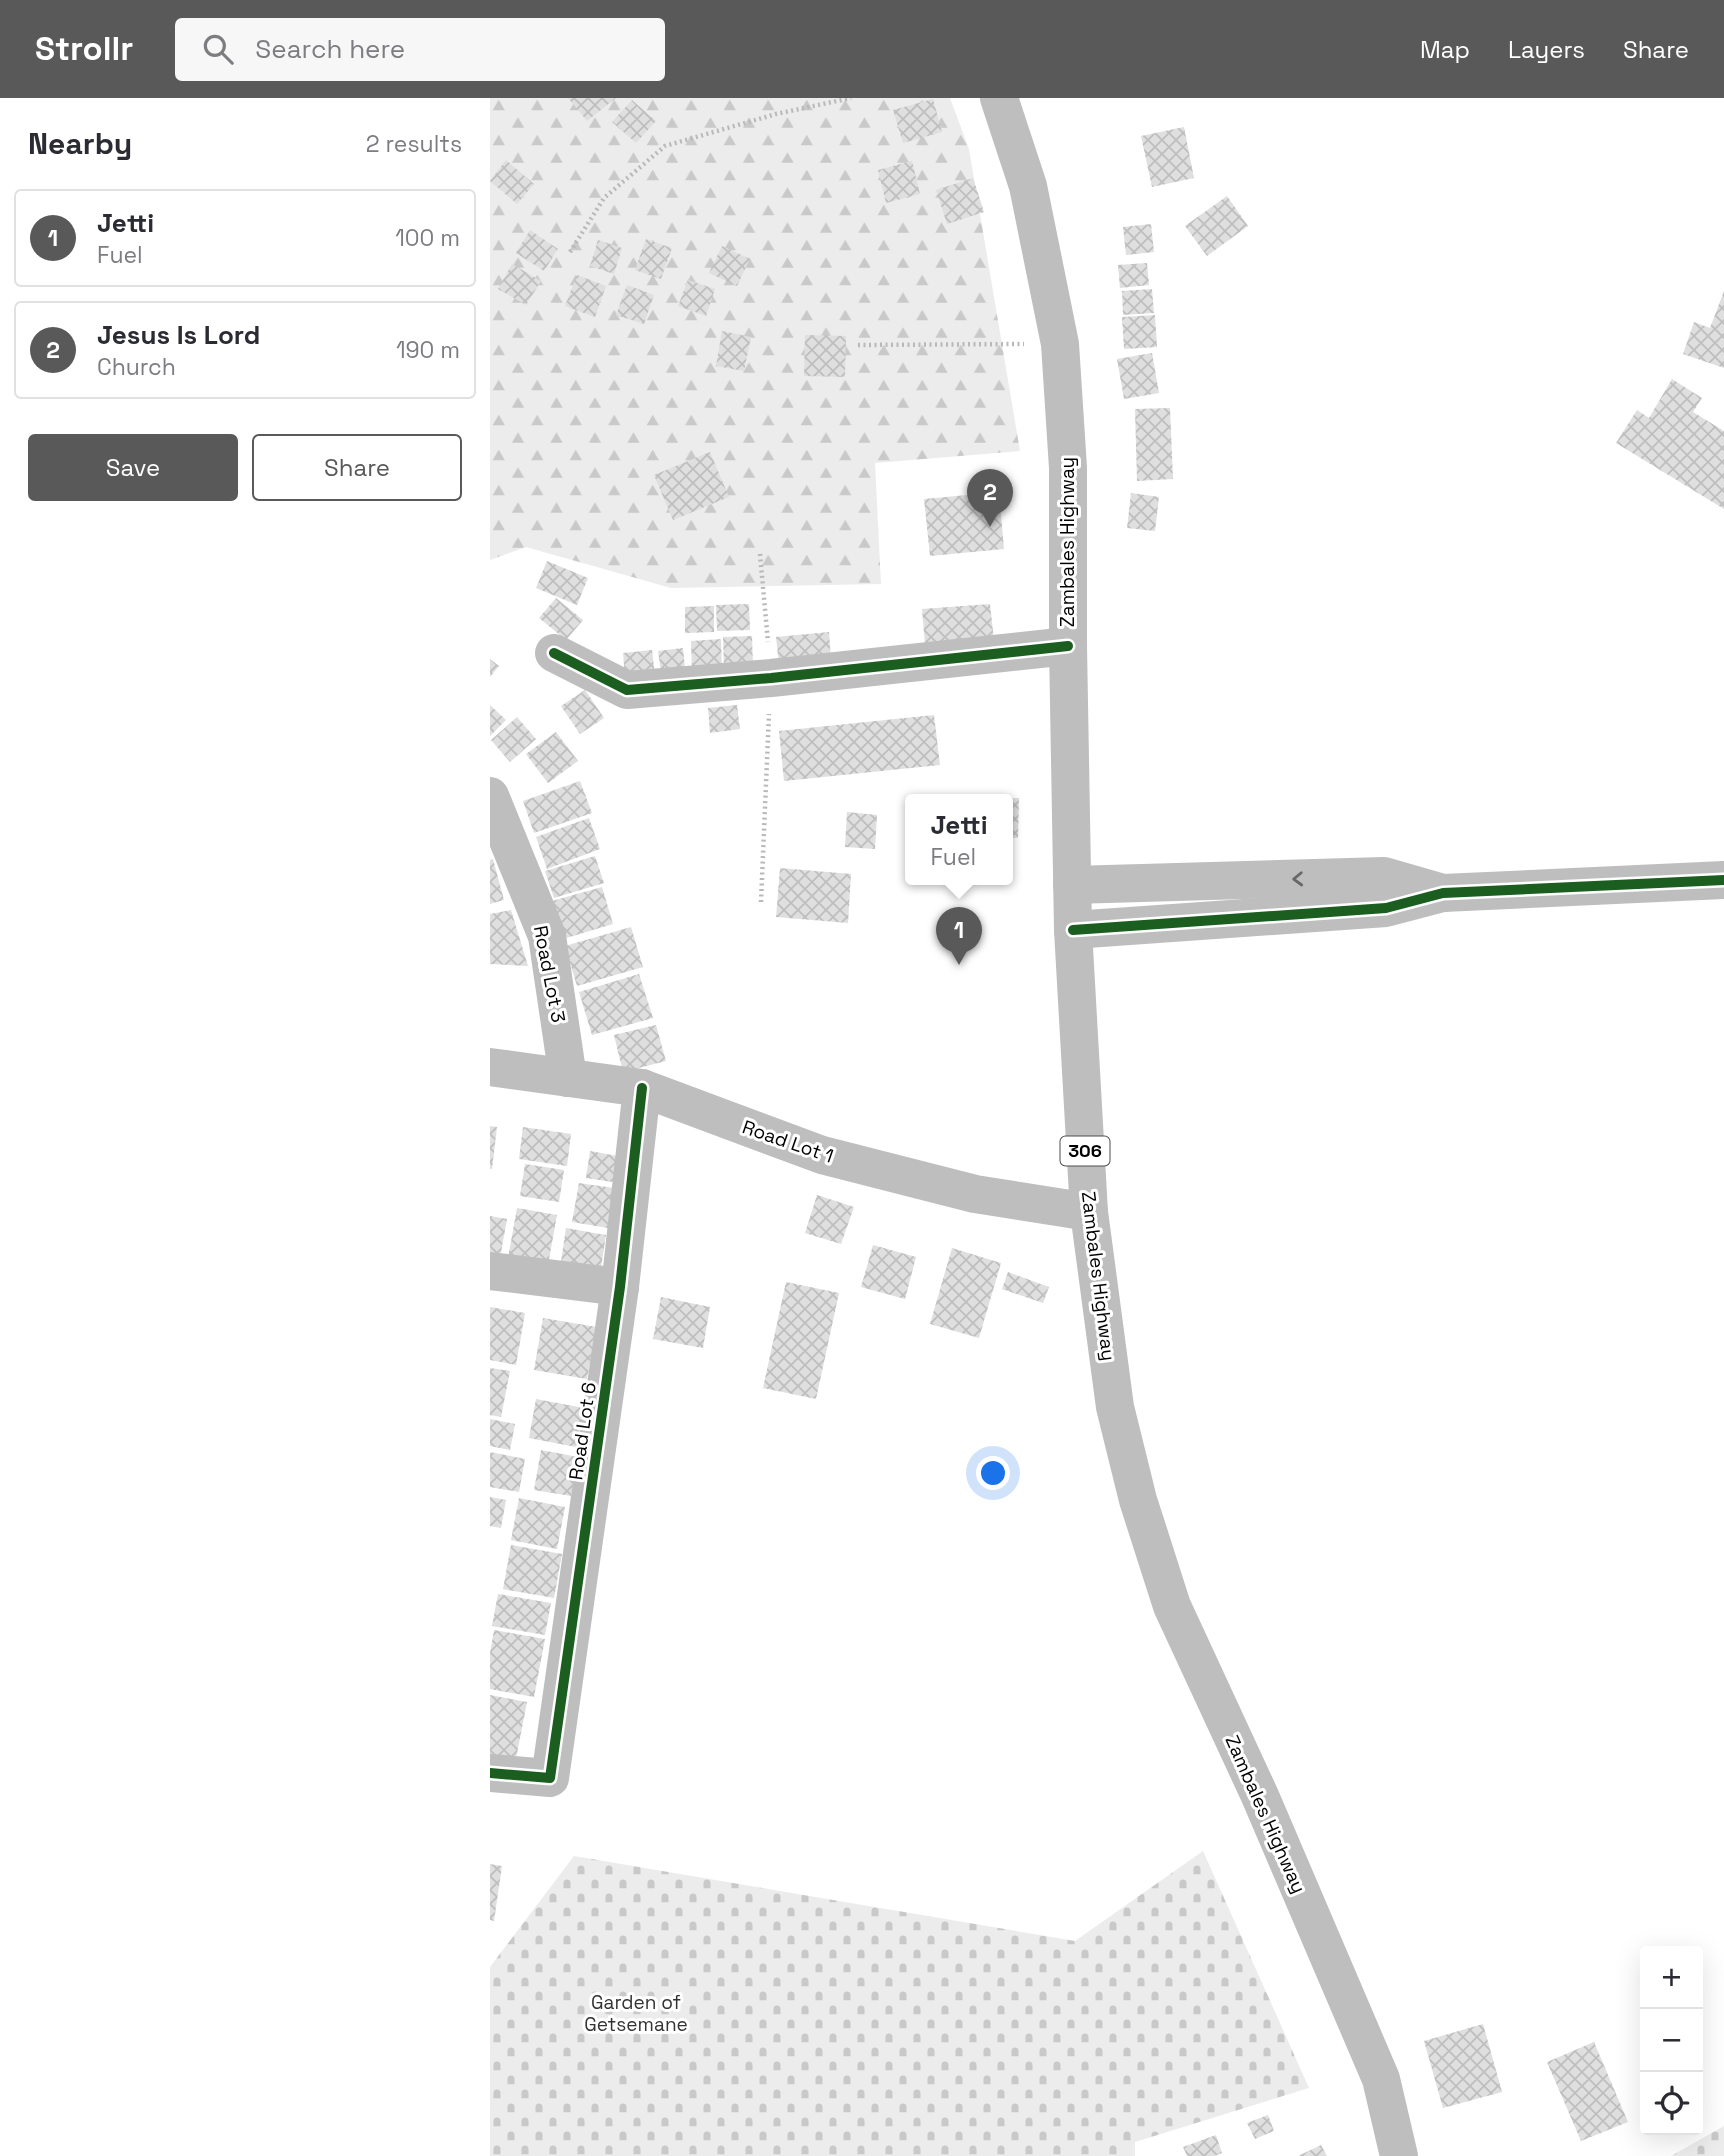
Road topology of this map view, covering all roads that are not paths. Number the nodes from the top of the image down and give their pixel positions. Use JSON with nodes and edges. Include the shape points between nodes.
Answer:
{"nodes":[{"id":1,"x":999,"y":98,"type":"edge"},
{"id":2,"x":1068,"y":646,"type":"junction"},
{"id":3,"x":554,"y":653,"type":"dead end"},
{"id":4,"x":490,"y":796,"type":"edge"},
{"id":5,"x":1724,"y":880,"type":"edge"},
{"id":6,"x":1072,"y":886,"type":"junction"},
{"id":7,"x":1443,"y":893,"type":"junction"},
{"id":8,"x":1073,"y":930,"type":"junction"},
{"id":9,"x":490,"y":1067,"type":"edge"},
{"id":10,"x":568,"y":1078,"type":"junction"},
{"id":11,"x":642,"y":1088,"type":"junction"},
{"id":12,"x":1089,"y":1212,"type":"junction"},
{"id":13,"x":490,"y":1271,"type":"edge"},
{"id":14,"x":620,"y":1287,"type":"junction"},
{"id":15,"x":490,"y":1773,"type":"edge"},
{"id":16,"x":1399,"y":2156,"type":"edge"}],
"edges":[{"from":1,"to":2,"type":"street","name":"Zambales Highway","number":"306","via":[[1028,186],[1060,344],[1068,468]]},
{"from":2,"to":3,"type":"street","via":[[627,690]]},
{"from":2,"to":6,"type":"street","name":"Zambales Highway","number":"306"},
{"from":4,"to":10,"type":"street","name":"Road Lot 3","via":[[547,936]]},
{"from":5,"to":7,"type":"street"},
{"from":7,"to":6,"type":"street","one_way":true,"via":[[1384,876]]},
{"from":6,"to":8,"type":"street","name":"Zambales Highway","number":"306"},
{"from":7,"to":8,"type":"street","via":[[1386,908]]},
{"from":8,"to":12,"type":"street","name":"Zambales Highway","number":"306"},
{"from":9,"to":10,"type":"street","name":"Road Lot 1"},
{"from":10,"to":11,"type":"street","name":"Road Lot 1"},
{"from":11,"to":12,"type":"street","name":"Road Lot 1","via":[[822,1155],[975,1194]]},
{"from":11,"to":14,"type":"street","name":"Road Lot 6"},
{"from":12,"to":16,"type":"street","name":"Zambales Highway","number":"306","via":[[1115,1407],[1172,1606],[1260,1796],[1381,2079]]},
{"from":13,"to":14,"type":"street"},
{"from":14,"to":15,"type":"street","name":"Road Lot 6","via":[[550,1778]]}]}
